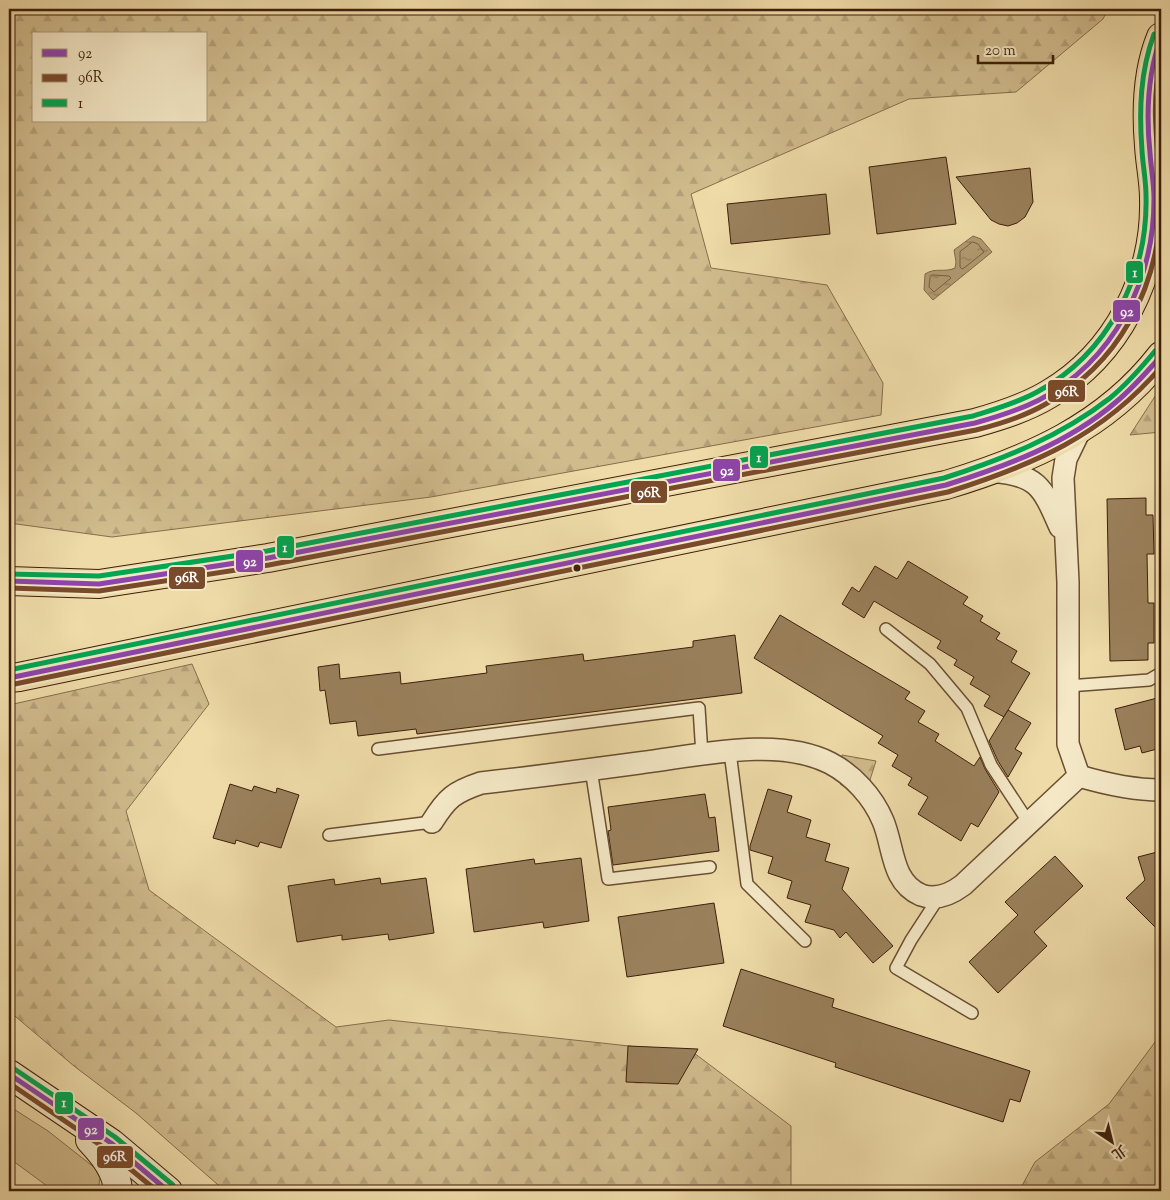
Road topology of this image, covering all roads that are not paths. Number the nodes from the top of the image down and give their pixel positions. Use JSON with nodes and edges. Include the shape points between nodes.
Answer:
{"nodes":[{"id":1,"x":1161,"y":38,"type":"edge"},
{"id":2,"x":1161,"y":356,"type":"edge"},
{"id":3,"x":1081,"y":428,"type":"junction"},
{"id":4,"x":991,"y":471,"type":"junction"},
{"id":5,"x":1065,"y":539,"type":"junction"},
{"id":6,"x":9,"y":580,"type":"edge"},
{"id":7,"x":886,"y":629,"type":"dead end"},
{"id":8,"x":1161,"y":673,"type":"edge"},
{"id":9,"x":9,"y":678,"type":"edge"},
{"id":10,"x":1068,"y":686,"type":"junction"},
{"id":11,"x":378,"y":749,"type":"dead end"},
{"id":12,"x":730,"y":752,"type":"junction"},
{"id":13,"x":702,"y":755,"type":"junction"},
{"id":14,"x":591,"y":769,"type":"junction"},
{"id":15,"x":1079,"y":776,"type":"junction"},
{"id":16,"x":1161,"y":790,"type":"edge"},
{"id":17,"x":432,"y":822,"type":"joint"},
{"id":18,"x":1029,"y":822,"type":"junction"},
{"id":19,"x":329,"y":835,"type":"dead end"},
{"id":20,"x":710,"y":867,"type":"dead end"},
{"id":21,"x":939,"y":897,"type":"junction"},
{"id":22,"x":805,"y":940,"type":"dead end"},
{"id":23,"x":972,"y":1012,"type":"dead end"},
{"id":24,"x":9,"y":1074,"type":"edge"},
{"id":25,"x":46,"y":1098,"type":"junction"},
{"id":26,"x":118,"y":1191,"type":"edge"},
{"id":27,"x":168,"y":1191,"type":"edge"}],
"edges":[{"from":1,"to":6,"type":"main road","via":[[1148,94],[1154,202],[1150,248],[1140,286],[1126,315],[1095,357],[1066,383],[1034,402],[975,423],[268,558],[99,584]]},
{"from":2,"to":3,"type":"main road","via":[[1113,406]]},
{"from":3,"to":4,"type":"main road","via":[[1021,460]]},
{"from":3,"to":5,"type":"street","via":[[1066,458],[1062,478]]},
{"from":4,"to":5,"type":"street","via":[[1014,473],[1040,489]]},
{"from":4,"to":9,"type":"main road","via":[[946,485],[600,558]]},
{"from":5,"to":10,"type":"street"},
{"from":7,"to":18,"type":"lane","via":[[930,664],[967,708],[991,765]]},
{"from":8,"to":10,"type":"lane","via":[[1149,680]]},
{"from":10,"to":15,"type":"street","via":[[1068,744]]},
{"from":11,"to":13,"type":"lane","via":[[699,708]]},
{"from":12,"to":13,"type":"street"},
{"from":12,"to":21,"type":"street","via":[[794,751],[832,764],[848,774],[874,804],[883,821],[903,882],[925,897]]},
{"from":12,"to":22,"type":"lane","via":[[747,884]]},
{"from":13,"to":14,"type":"street"},
{"from":14,"to":17,"type":"street","via":[[481,783],[460,790],[443,803]]},
{"from":14,"to":20,"type":"lane","via":[[608,880]]},
{"from":15,"to":16,"type":"street","via":[[1105,784]]},
{"from":15,"to":18,"type":"street"},
{"from":17,"to":19,"type":"lane"},
{"from":18,"to":21,"type":"street","via":[[963,885]]},
{"from":21,"to":23,"type":"lane","via":[[896,968]]},
{"from":24,"to":25,"type":"main road"},
{"from":25,"to":26,"type":"main road","via":[[99,1150],[118,1181]]},
{"from":25,"to":27,"type":"main road","via":[[111,1143]]}]}
